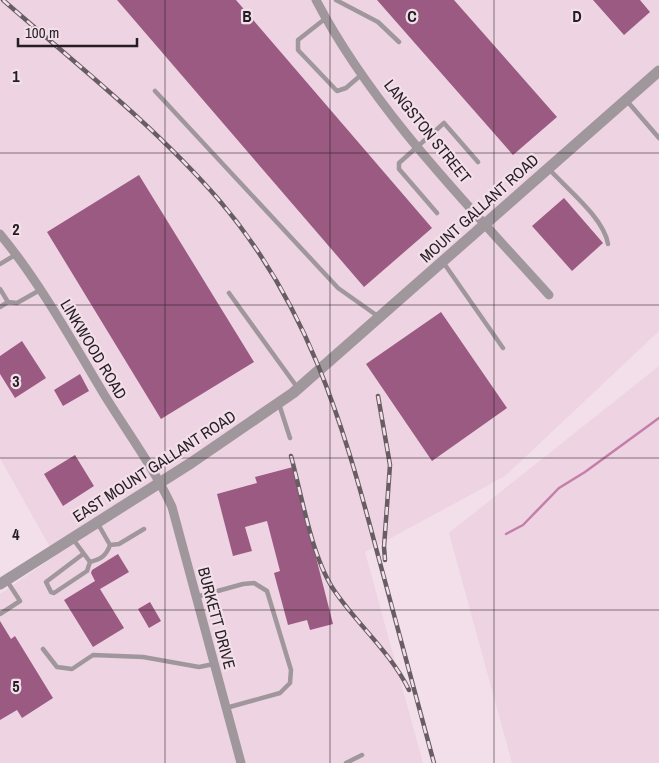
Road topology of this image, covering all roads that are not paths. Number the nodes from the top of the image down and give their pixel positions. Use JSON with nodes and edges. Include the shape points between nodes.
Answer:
{"nodes":[{"id":1,"x":318,"y":0,"type":"edge"},
{"id":2,"x":336,"y":0,"type":"edge"},
{"id":3,"x":326,"y":18,"type":"junction"},
{"id":4,"x":399,"y":42,"type":"dead end"},
{"id":5,"x":659,"y":71,"type":"edge"},
{"id":6,"x":363,"y":74,"type":"junction"},
{"id":7,"x":155,"y":91,"type":"dead end"},
{"id":8,"x":626,"y":100,"type":"junction"},
{"id":9,"x":659,"y":138,"type":"edge"},
{"id":10,"x":417,"y":145,"type":"junction"},
{"id":11,"x":478,"y":162,"type":"dead end"},
{"id":12,"x":548,"y":168,"type":"junction"},
{"id":13,"x":437,"y":214,"type":"dead end"},
{"id":14,"x":485,"y":224,"type":"junction"},
{"id":15,"x":0,"y":234,"type":"edge"},
{"id":16,"x":608,"y":244,"type":"dead end"},
{"id":17,"x":16,"y":254,"type":"junction"},
{"id":18,"x":443,"y":262,"type":"junction"},
{"id":19,"x":0,"y":264,"type":"edge"},
{"id":20,"x":0,"y":289,"type":"edge"},
{"id":21,"x":41,"y":290,"type":"junction"},
{"id":22,"x":229,"y":293,"type":"dead end"},
{"id":23,"x":549,"y":295,"type":"dead end"},
{"id":24,"x":8,"y":302,"type":"junction"},
{"id":25,"x":0,"y":307,"type":"edge"},
{"id":26,"x":380,"y":318,"type":"junction"},
{"id":27,"x":503,"y":348,"type":"dead end"},
{"id":28,"x":321,"y":369,"type":"joint"},
{"id":29,"x":298,"y":389,"type":"junction"},
{"id":30,"x":278,"y":403,"type":"junction"},
{"id":31,"x":290,"y":438,"type":"dead end"},
{"id":32,"x":160,"y":482,"type":"junction"},
{"id":33,"x":96,"y":522,"type":"junction"},
{"id":34,"x":144,"y":529,"type":"dead end"},
{"id":35,"x":72,"y":538,"type":"junction"},
{"id":36,"x":110,"y":545,"type":"junction"},
{"id":37,"x":83,"y":554,"type":"junction"},
{"id":38,"x":90,"y":562,"type":"junction"},
{"id":39,"x":3,"y":582,"type":"edge"},
{"id":40,"x":195,"y":597,"type":"junction"},
{"id":41,"x":0,"y":614,"type":"edge"},
{"id":42,"x":43,"y":649,"type":"dead end"},
{"id":43,"x":214,"y":664,"type":"junction"},
{"id":44,"x":226,"y":708,"type":"junction"},
{"id":45,"x":362,"y":755,"type":"dead end"},
{"id":46,"x":241,"y":763,"type":"edge"},
{"id":47,"x":346,"y":763,"type":"edge"}],
"edges":[{"from":1,"to":3,"type":"street","name":"LANGSTON STREET"},
{"from":2,"to":4,"type":"lane","via":[[378,22]]},
{"from":3,"to":6,"type":"street","name":"LANGSTON STREET"},
{"from":3,"to":6,"type":"lane","via":[[298,40],[298,50],[337,92]]},
{"from":5,"to":8,"type":"street","name":"MOUNT GALLANT ROAD"},
{"from":6,"to":10,"type":"street","name":"LANGSTON STREET"},
{"from":7,"to":26,"type":"lane","via":[[338,288]]},
{"from":8,"to":9,"type":"lane"},
{"from":8,"to":12,"type":"street","name":"MOUNT GALLANT ROAD"},
{"from":10,"to":11,"type":"lane","via":[[444,123]]},
{"from":10,"to":13,"type":"lane","via":[[399,163],[399,169]]},
{"from":10,"to":14,"type":"street","name":"LANGSTON STREET"},
{"from":12,"to":14,"type":"street","name":"MOUNT GALLANT ROAD"},
{"from":12,"to":16,"type":"lane","via":[[596,219],[607,235]]},
{"from":14,"to":18,"type":"street","name":"MOUNT GALLANT ROAD"},
{"from":14,"to":23,"type":"street","name":"LANGSTON STREET"},
{"from":15,"to":17,"type":"street","name":"LINKWOOD ROAD"},
{"from":17,"to":19,"type":"lane"},
{"from":17,"to":21,"type":"street","name":"LINKWOOD ROAD"},
{"from":18,"to":26,"type":"street","name":"MOUNT GALLANT ROAD"},
{"from":18,"to":27,"type":"lane"},
{"from":20,"to":24,"type":"lane"},
{"from":21,"to":24,"type":"lane","via":[[17,303]]},
{"from":21,"to":32,"type":"street","name":"LINKWOOD ROAD"},
{"from":22,"to":29,"type":"lane"},
{"from":24,"to":25,"type":"lane"},
{"from":26,"to":28,"type":"street","name":"MOUNT GALLANT ROAD"},
{"from":28,"to":29,"type":"street","name":"EAST MOUNT GALLANT ROAD"},
{"from":29,"to":30,"type":"street","name":"EAST MOUNT GALLANT ROAD"},
{"from":30,"to":31,"type":"lane"},
{"from":30,"to":32,"type":"street","name":"EAST MOUNT GALLANT ROAD"},
{"from":32,"to":33,"type":"street","name":"EAST MOUNT GALLANT ROAD"},
{"from":32,"to":40,"type":"street","name":"BURKETT DRIVE","via":[[172,507]]},
{"from":33,"to":35,"type":"street","name":"EAST MOUNT GALLANT ROAD"},
{"from":33,"to":36,"type":"lane"},
{"from":34,"to":36,"type":"lane","via":[[119,544]]},
{"from":35,"to":37,"type":"lane"},
{"from":35,"to":39,"type":"street","name":"EAST MOUNT GALLANT ROAD"},
{"from":36,"to":38,"type":"lane","via":[[100,559]]},
{"from":37,"to":38,"type":"lane"},
{"from":37,"to":38,"type":"lane","via":[[46,582],[51,592],[87,571]]},
{"from":39,"to":41,"type":"lane","via":[[20,601]]},
{"from":40,"to":43,"type":"street","name":"BURKETT DRIVE"},
{"from":40,"to":44,"type":"lane","via":[[248,583],[267,590],[290,670],[290,683],[280,693]]},
{"from":42,"to":43,"type":"lane","via":[[57,667],[72,669],[93,655],[143,657],[200,667]]},
{"from":43,"to":44,"type":"street","name":"BURKETT DRIVE"},
{"from":44,"to":46,"type":"street","name":"BURKETT DRIVE"},
{"from":45,"to":47,"type":"lane"}]}
